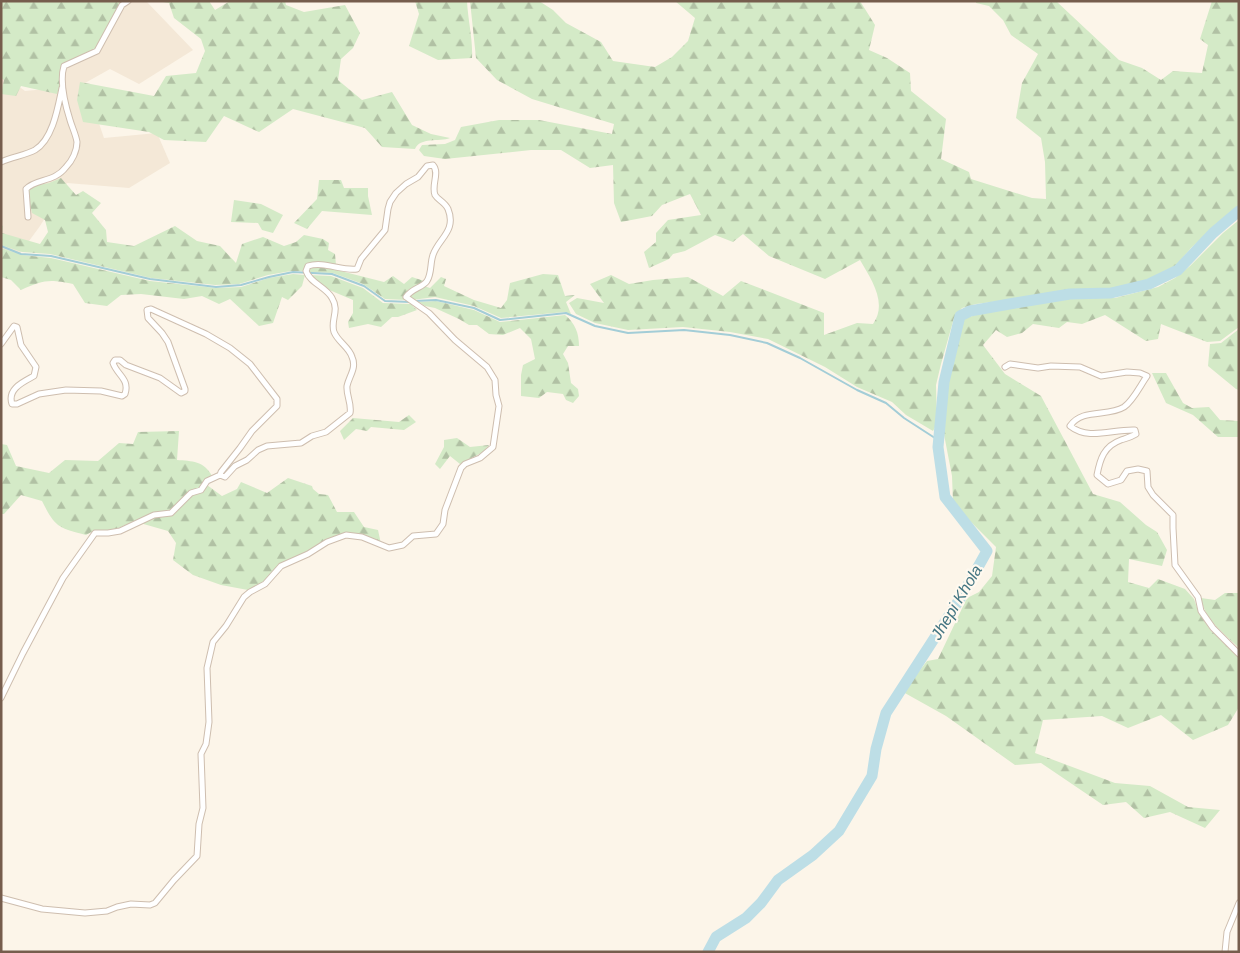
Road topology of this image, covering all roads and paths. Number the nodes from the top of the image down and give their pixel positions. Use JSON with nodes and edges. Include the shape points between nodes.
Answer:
{"nodes":[{"id":1,"x":128,"y":1,"type":"edge"},
{"id":2,"x":63,"y":83,"type":"junction"},
{"id":3,"x":1,"y":162,"type":"edge"},
{"id":4,"x":28,"y":217,"type":"dead end"},
{"id":5,"x":1,"y":344,"type":"edge"},
{"id":6,"x":1005,"y":367,"type":"dead end"},
{"id":7,"x":220,"y":476,"type":"junction"},
{"id":8,"x":1239,"y":654,"type":"edge"},
{"id":9,"x":1,"y":698,"type":"edge"},
{"id":10,"x":1,"y":898,"type":"edge"},
{"id":11,"x":1239,"y":903,"type":"edge"},
{"id":12,"x":1225,"y":952,"type":"edge"}],
"edges":[{"from":1,"to":2,"type":"street","via":[[122,5],[97,51],[64,66]]},
{"from":2,"to":3,"type":"street","via":[[51,127],[43,142],[32,152]]},
{"from":2,"to":4,"type":"street","via":[[77,144],[75,152],[59,175],[31,184],[26,189]]},
{"from":5,"to":7,"type":"street","via":[[10,330],[17,327],[21,344],[36,366],[34,376],[18,385],[13,392],[12,404],[39,394],[66,390],[122,396],[127,386],[114,367],[115,360],[160,378],[181,393],[185,392],[168,342],[148,318],[147,310],[206,334],[230,348],[250,364],[277,403]]},
{"from":6,"to":8,"type":"street","via":[[1010,364],[1038,368],[1080,366],[1101,376],[1127,372],[1147,376],[1122,408],[1081,416],[1070,426],[1078,432],[1092,435],[1134,430],[1136,434],[1130,438],[1106,448],[1096,476],[1108,484],[1121,480],[1127,472],[1147,471],[1148,487],[1173,515],[1176,565],[1198,597],[1201,611],[1213,628]]},
{"from":7,"to":9,"type":"street","via":[[207,481],[201,490],[191,493],[170,513],[154,514],[120,531],[95,533],[63,578]]},
{"from":7,"to":10,"type":"street","via":[[225,477],[235,466],[263,448],[297,444],[326,432],[350,412],[347,392],[354,370],[352,355],[334,333],[336,308],[332,298],[307,276],[306,271],[314,264],[357,269],[385,230],[390,202],[396,193],[427,166],[433,165],[436,168],[436,195],[449,212],[448,228],[433,255],[426,282],[406,297],[429,313],[487,368],[495,380],[499,406],[493,447],[461,468],[443,524],[436,534],[413,536],[396,548],[346,535],[281,566],[265,584],[244,597],[213,642],[207,668],[208,730],[201,754],[203,808],[197,856],[155,903],[85,913],[42,909]]},
{"from":11,"to":12,"type":"street","via":[[1227,932]]}]}
